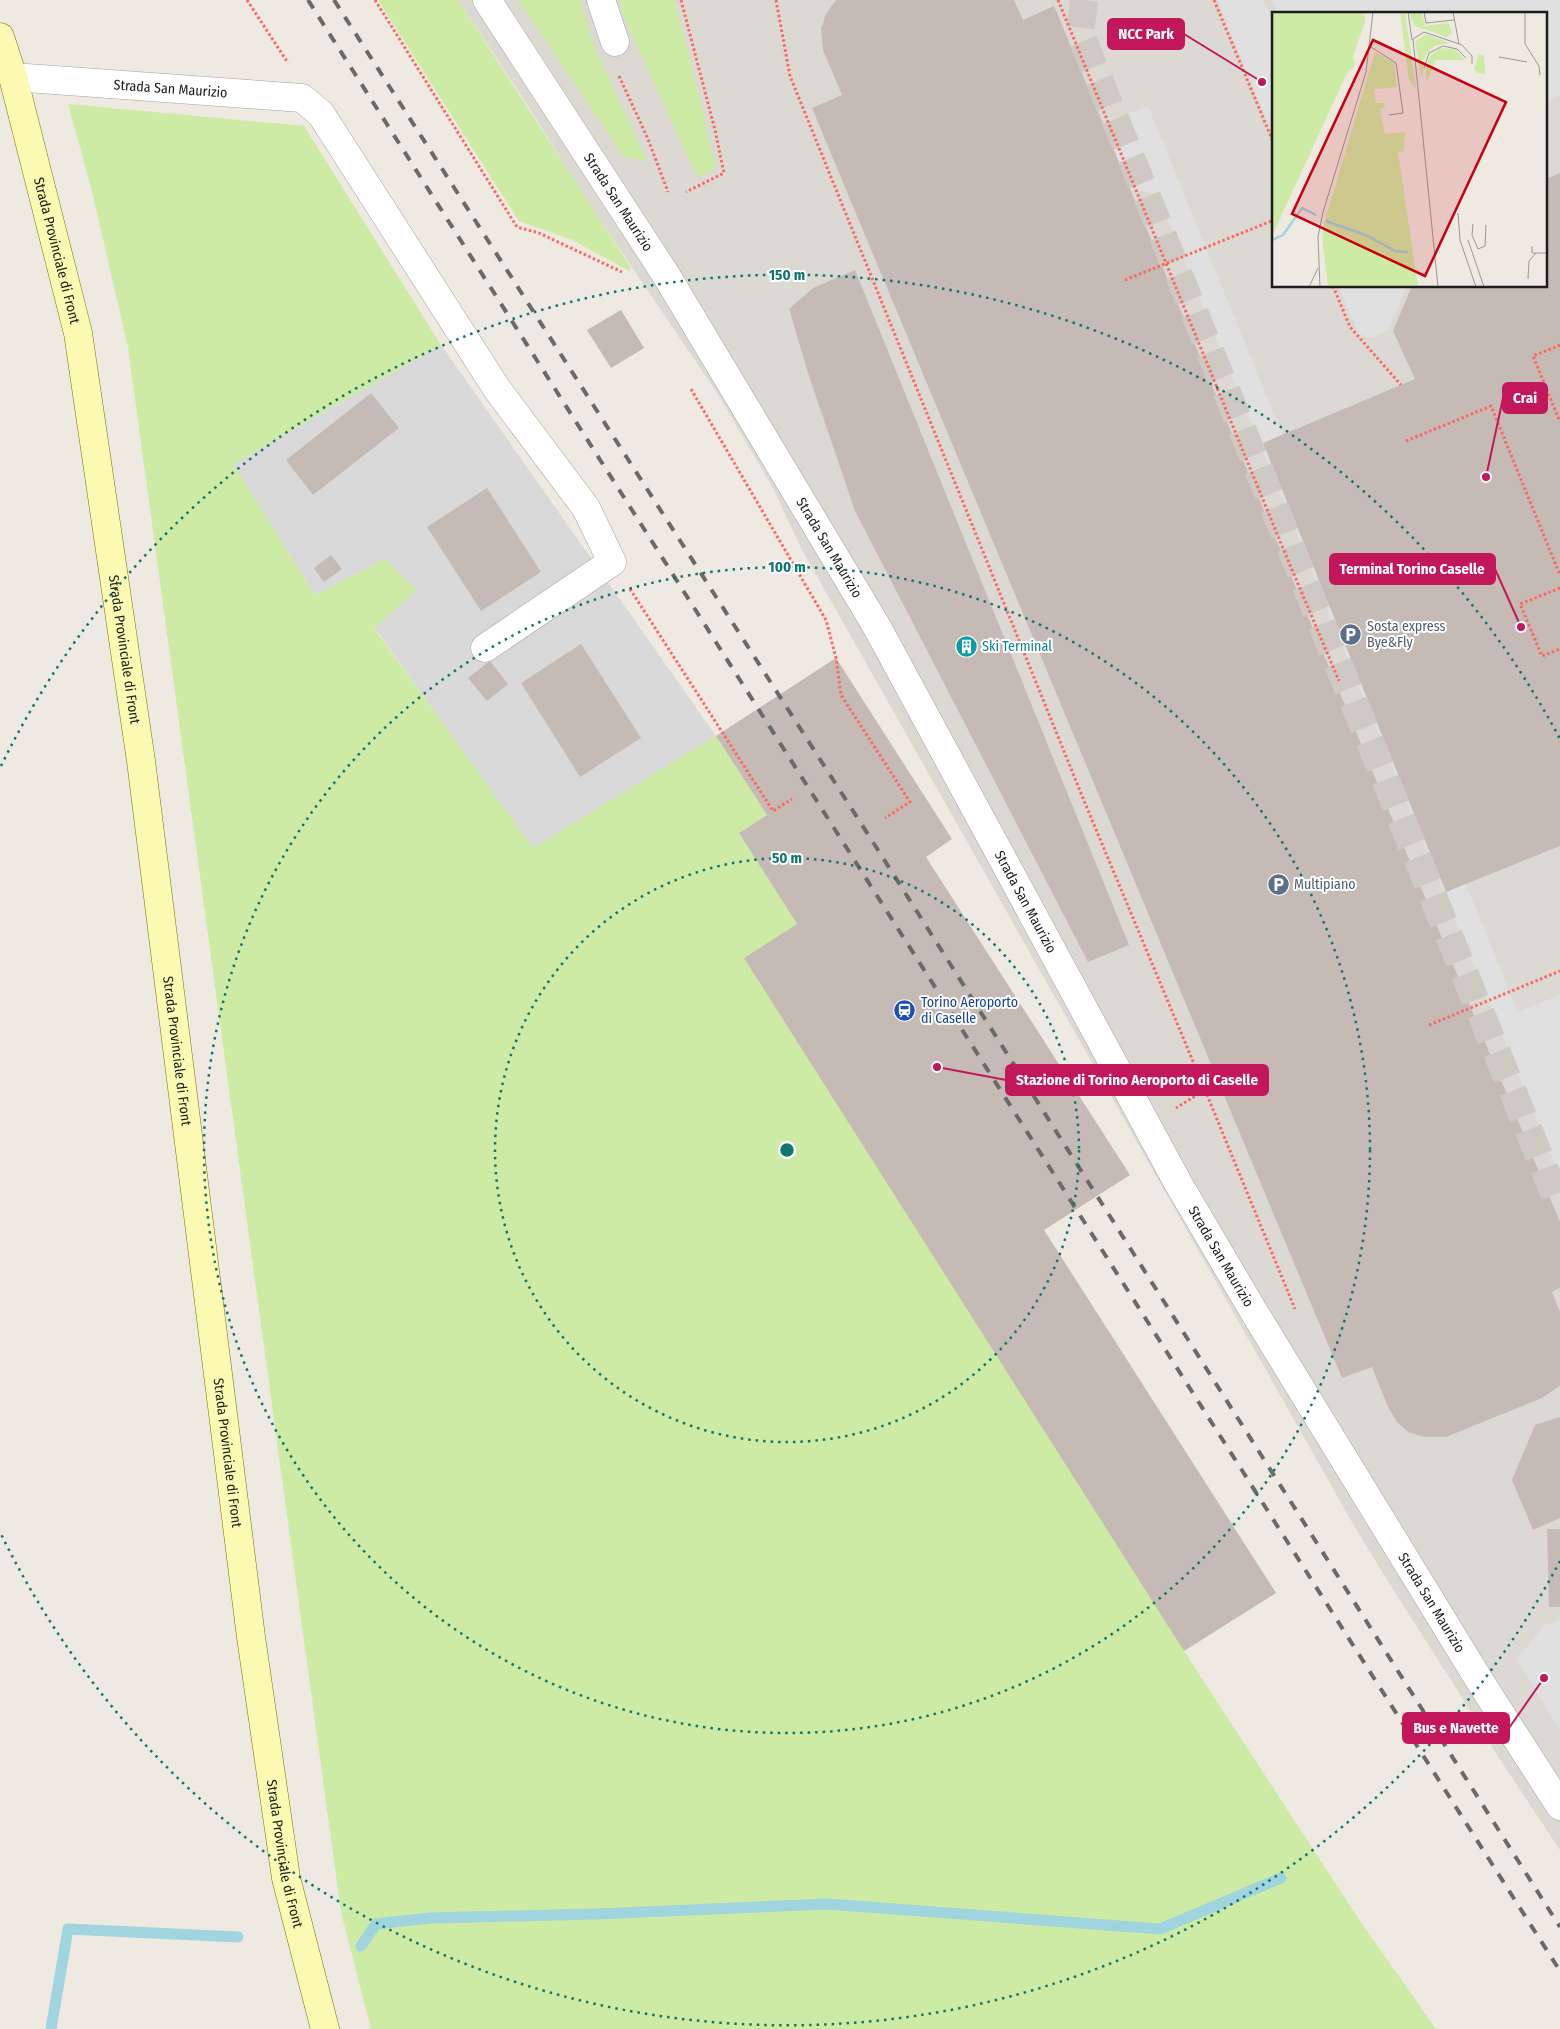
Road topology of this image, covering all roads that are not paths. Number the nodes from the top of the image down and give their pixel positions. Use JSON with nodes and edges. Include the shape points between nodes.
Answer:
{"nodes":[{"id":1,"x":487,"y":0,"type":"edge"},
{"id":2,"x":601,"y":0,"type":"edge"},
{"id":3,"x":0,"y":37,"type":"edge"},
{"id":4,"x":615,"y":42,"type":"dead end"},
{"id":5,"x":13,"y":77,"type":"junction"},
{"id":6,"x":485,"y":648,"type":"dead end"},
{"id":7,"x":1560,"y":1806,"type":"edge"},
{"id":8,"x":325,"y":2029,"type":"edge"}],
"edges":[{"from":1,"to":7,"type":"street","name":"Strada San Maurizio","via":[[666,275],[877,627],[1178,1183],[1254,1312]]},
{"from":2,"to":4,"type":"street"},
{"from":3,"to":5,"type":"main road","name":"Strada Provinciale di Front"},
{"from":5,"to":6,"type":"street","name":"Strada San Maurizio","via":[[302,98],[321,114],[497,389],[586,508],[612,562]]},
{"from":5,"to":8,"type":"main road","name":"Strada Provinciale di Front","via":[[78,334],[141,761],[254,1656],[286,1878]]}]}
